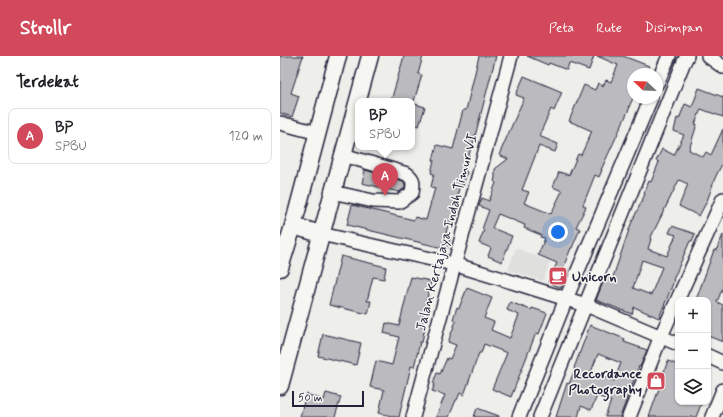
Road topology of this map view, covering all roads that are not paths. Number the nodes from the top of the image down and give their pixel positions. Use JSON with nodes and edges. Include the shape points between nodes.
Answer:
{"nodes":[{"id":1,"x":338,"y":56,"type":"edge"},
{"id":2,"x":370,"y":56,"type":"edge"},
{"id":3,"x":511,"y":56,"type":"edge"},
{"id":4,"x":669,"y":56,"type":"edge"},
{"id":5,"x":687,"y":56,"type":"edge"},
{"id":6,"x":708,"y":56,"type":"edge"},
{"id":7,"x":723,"y":67,"type":"edge"},
{"id":8,"x":663,"y":70,"type":"edge"},
{"id":9,"x":359,"y":98,"type":"edge"},
{"id":10,"x":649,"y":104,"type":"edge"},
{"id":11,"x":355,"y":111,"type":"edge"},
{"id":12,"x":280,"y":123,"type":"edge"},
{"id":13,"x":318,"y":133,"type":"junction"},
{"id":14,"x":343,"y":155,"type":"junction"},
{"id":15,"x":332,"y":192,"type":"junction"},
{"id":16,"x":723,"y":199,"type":"edge"},
{"id":17,"x":293,"y":226,"type":"junction"},
{"id":18,"x":321,"y":234,"type":"junction"},
{"id":19,"x":453,"y":264,"type":"junction"},
{"id":20,"x":280,"y":268,"type":"edge"},
{"id":21,"x":576,"y":302,"type":"junction"},
{"id":22,"x":661,"y":336,"type":"junction"},
{"id":23,"x":675,"y":343,"type":"edge"},
{"id":24,"x":711,"y":357,"type":"edge"},
{"id":25,"x":723,"y":363,"type":"edge"},
{"id":26,"x":280,"y":386,"type":"edge"},
{"id":27,"x":723,"y":390,"type":"edge"},
{"id":28,"x":413,"y":417,"type":"edge"},
{"id":29,"x":519,"y":417,"type":"edge"},
{"id":30,"x":540,"y":417,"type":"edge"},
{"id":31,"x":629,"y":417,"type":"edge"},
{"id":32,"x":712,"y":417,"type":"edge"}],
"edges":[{"from":1,"to":13,"type":"main road"},
{"from":2,"to":9,"type":"main road"},
{"from":3,"to":19,"type":"street","name":"Jalan Kertajaya Indah Timur VI"},
{"from":4,"to":8,"type":"street"},
{"from":5,"to":21,"type":"street","via":[[632,187]]},
{"from":6,"to":7,"type":"street"},
{"from":10,"to":21,"type":"street"},
{"from":11,"to":14,"type":"main road"},
{"from":12,"to":13,"type":"street"},
{"from":13,"to":17,"type":"main road"},
{"from":14,"to":15,"type":"main road"},
{"from":14,"to":15,"type":"street","via":[[407,174],[414,182],[412,193],[399,202],[373,201]]},
{"from":15,"to":18,"type":"main road"},
{"from":16,"to":22,"type":"street"},
{"from":17,"to":18,"type":"main road"},
{"from":17,"to":20,"type":"main road"},
{"from":18,"to":19,"type":"street"},
{"from":18,"to":26,"type":"main road"},
{"from":19,"to":21,"type":"street"},
{"from":19,"to":28,"type":"street","name":"Jalan Kertajaya Indah Timur VI"},
{"from":21,"to":22,"type":"street"},
{"from":21,"to":29,"type":"street"},
{"from":21,"to":30,"type":"street"},
{"from":22,"to":23,"type":"street"},
{"from":22,"to":31,"type":"street"},
{"from":24,"to":25,"type":"street"},
{"from":27,"to":32,"type":"street"}]}
